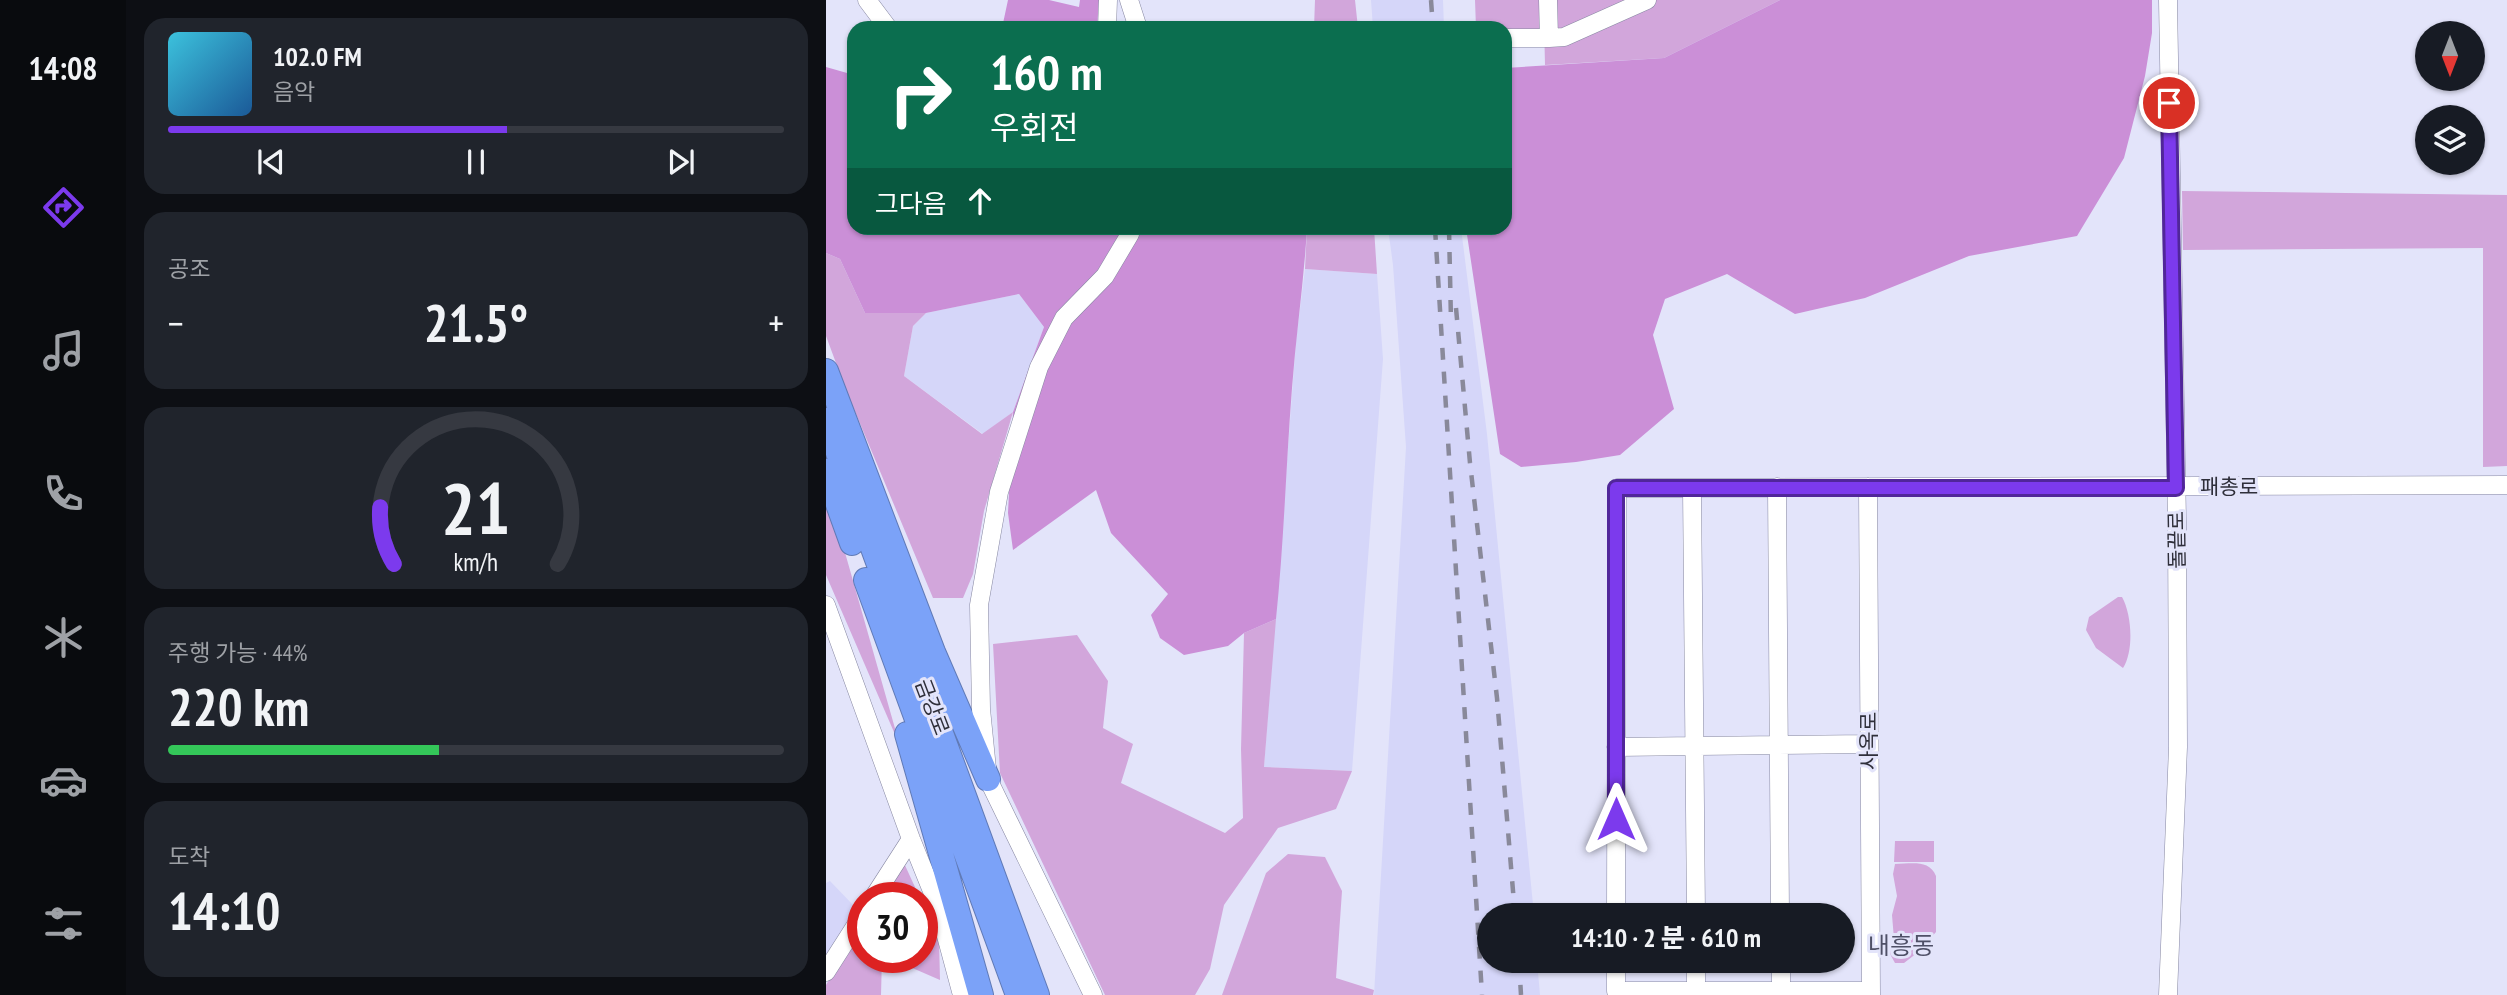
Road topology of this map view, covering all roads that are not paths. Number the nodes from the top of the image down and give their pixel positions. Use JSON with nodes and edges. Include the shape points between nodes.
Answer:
{"nodes":[{"id":1,"x":867,"y":0,"type":"edge"},
{"id":2,"x":1108,"y":0,"type":"edge"},
{"id":3,"x":1129,"y":0,"type":"edge"},
{"id":4,"x":1548,"y":0,"type":"edge"},
{"id":5,"x":1647,"y":0,"type":"edge"},
{"id":6,"x":2168,"y":0,"type":"edge"},
{"id":7,"x":1617,"y":7,"type":"edge"},
{"id":8,"x":883,"y":21,"type":"edge"},
{"id":9,"x":1107,"y":21,"type":"edge"},
{"id":10,"x":1136,"y":21,"type":"edge"},
{"id":11,"x":1512,"y":38,"type":"edge"},
{"id":12,"x":1549,"y":38,"type":"junction"},
{"id":13,"x":1129,"y":235,"type":"edge"},
{"id":14,"x":826,"y":371,"type":"edge"},
{"id":15,"x":826,"y":420,"type":"edge"},
{"id":16,"x":826,"y":471,"type":"edge"},
{"id":17,"x":2507,"y":485,"type":"edge"},
{"id":18,"x":1777,"y":487,"type":"junction"},
{"id":19,"x":1868,"y":487,"type":"junction"},
{"id":20,"x":1692,"y":488,"type":"junction"},
{"id":21,"x":2176,"y":488,"type":"junction"},
{"id":22,"x":857,"y":555,"type":"junction"},
{"id":23,"x":826,"y":605,"type":"edge"},
{"id":24,"x":1869,"y":744,"type":"junction"},
{"id":25,"x":1779,"y":746,"type":"junction"},
{"id":26,"x":1616,"y":747,"type":"junction"},
{"id":27,"x":1695,"y":747,"type":"junction"},
{"id":28,"x":988,"y":779,"type":"junction"},
{"id":29,"x":911,"y":839,"type":"junction"},
{"id":30,"x":883,"y":882,"type":"edge"},
{"id":31,"x":1616,"y":903,"type":"edge"},
{"id":32,"x":1696,"y":903,"type":"edge"},
{"id":33,"x":1780,"y":903,"type":"edge"},
{"id":34,"x":847,"y":939,"type":"edge"},
{"id":35,"x":826,"y":972,"type":"edge"},
{"id":36,"x":1616,"y":973,"type":"edge"},
{"id":37,"x":1696,"y":973,"type":"edge"},
{"id":38,"x":1781,"y":973,"type":"edge"},
{"id":39,"x":1696,"y":991,"type":"junction"},
{"id":40,"x":1781,"y":991,"type":"junction"},
{"id":41,"x":1871,"y":993,"type":"edge"},
{"id":42,"x":962,"y":995,"type":"edge"},
{"id":43,"x":981,"y":995,"type":"edge"},
{"id":44,"x":1018,"y":995,"type":"edge"},
{"id":45,"x":1037,"y":995,"type":"edge"},
{"id":46,"x":1093,"y":995,"type":"edge"},
{"id":47,"x":2168,"y":995,"type":"edge"}],
"edges":[{"from":1,"to":8,"type":"street"},
{"from":2,"to":9,"type":"street"},
{"from":3,"to":10,"type":"street"},
{"from":4,"to":12,"type":"street"},
{"from":5,"to":7,"type":"street"},
{"from":6,"to":21,"type":"street","name":"돌끝로"},
{"from":7,"to":12,"type":"street","via":[[1564,37]]},
{"from":11,"to":12,"type":"street"},
{"from":13,"to":28,"type":"street","via":[[1105,276],[1064,318],[1039,367],[999,492],[979,605]]},
{"from":14,"to":28,"type":"highway","via":[[933,652]]},
{"from":15,"to":45,"type":"highway","name":"금강로"},
{"from":16,"to":22,"type":"highway","name":"금강로"},
{"from":17,"to":21,"type":"street","name":"패총로"},
{"from":18,"to":19,"type":"street","name":"패총로"},
{"from":18,"to":20,"type":"street","name":"패총로"},
{"from":18,"to":25,"type":"street"},
{"from":19,"to":21,"type":"street","name":"패총로"},
{"from":19,"to":24,"type":"street","name":"사옥로"},
{"from":20,"to":26,"type":"street","name":"패총로","via":[[1616,488]]},
{"from":20,"to":27,"type":"street"},
{"from":21,"to":47,"type":"street","name":"돌끝로","via":[[2178,747]]},
{"from":22,"to":43,"type":"highway"},
{"from":22,"to":44,"type":"highway","name":"금강로"},
{"from":23,"to":29,"type":"street"},
{"from":24,"to":25,"type":"street"},
{"from":24,"to":41,"type":"street","name":"사옥로"},
{"from":25,"to":27,"type":"street"},
{"from":25,"to":33,"type":"street"},
{"from":26,"to":27,"type":"street"},
{"from":26,"to":31,"type":"street"},
{"from":27,"to":32,"type":"street"},
{"from":28,"to":46,"type":"street"},
{"from":29,"to":30,"type":"street"},
{"from":29,"to":42,"type":"street","via":[[938,906]]},
{"from":34,"to":35,"type":"street"},
{"from":36,"to":39,"type":"street","via":[[1616,991]]},
{"from":37,"to":39,"type":"street"},
{"from":38,"to":40,"type":"street"},
{"from":39,"to":40,"type":"street"},
{"from":40,"to":41,"type":"street"}]}
